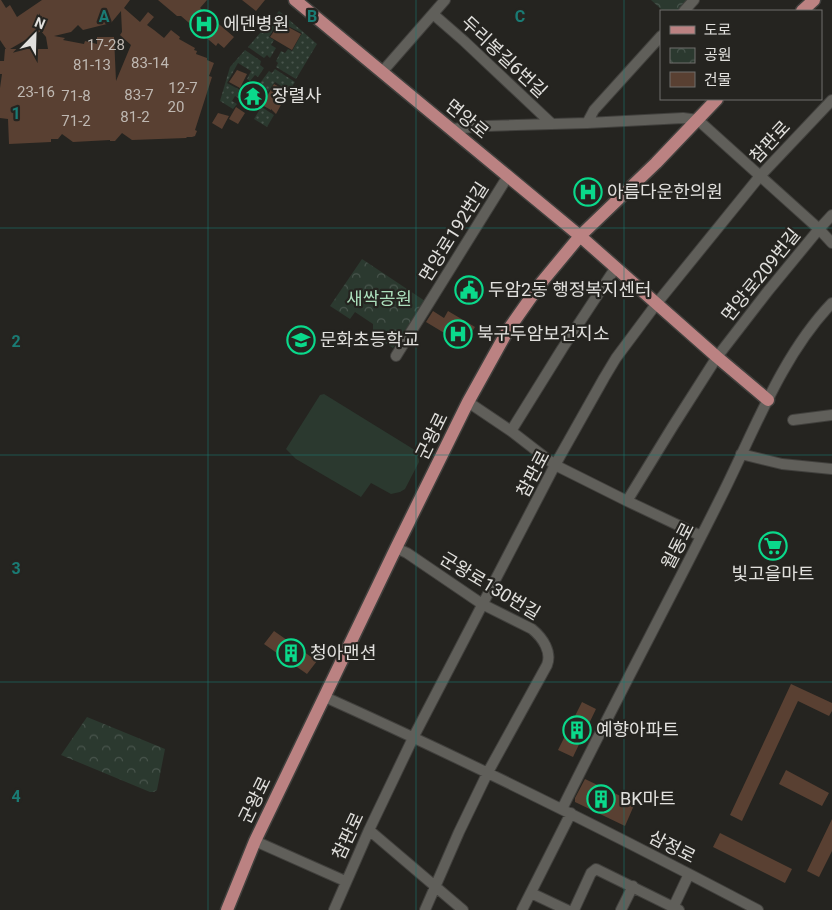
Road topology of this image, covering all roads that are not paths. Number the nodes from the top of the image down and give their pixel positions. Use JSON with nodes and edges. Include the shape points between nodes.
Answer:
{"nodes":[{"id":1,"x":294,"y":0,"type":"edge"},
{"id":2,"x":445,"y":0,"type":"edge"},
{"id":3,"x":694,"y":0,"type":"edge"},
{"id":4,"x":814,"y":0,"type":"edge"},
{"id":5,"x":685,"y":10,"type":"edge"},
{"id":6,"x":803,"y":10,"type":"edge"},
{"id":7,"x":433,"y":14,"type":"junction"},
{"id":8,"x":660,"y":37,"type":"edge"},
{"id":9,"x":382,"y":72,"type":"junction"},
{"id":10,"x":716,"y":100,"type":"edge"},
{"id":11,"x":832,"y":100,"type":"edge"},
{"id":12,"x":698,"y":120,"type":"junction"},
{"id":13,"x":587,"y":123,"type":"junction"},
{"id":14,"x":552,"y":124,"type":"junction"},
{"id":15,"x":451,"y":129,"type":"junction"},
{"id":16,"x":508,"y":176,"type":"junction"},
{"id":17,"x":760,"y":176,"type":"junction"},
{"id":18,"x":832,"y":215,"type":"edge"},
{"id":19,"x":819,"y":229,"type":"junction"},
{"id":20,"x":580,"y":236,"type":"junction"},
{"id":21,"x":832,"y":242,"type":"edge"},
{"id":22,"x":616,"y":267,"type":"junction"},
{"id":23,"x":657,"y":303,"type":"junction"},
{"id":24,"x":832,"y":305,"type":"edge"},
{"id":25,"x":396,"y":356,"type":"dead end"},
{"id":26,"x":717,"y":357,"type":"junction"},
{"id":27,"x":768,"y":400,"type":"junction"},
{"id":28,"x":468,"y":402,"type":"junction"},
{"id":29,"x":832,"y":415,"type":"edge"},
{"id":30,"x":793,"y":420,"type":"dead end"},
{"id":31,"x":511,"y":431,"type":"junction"},
{"id":32,"x":741,"y":454,"type":"junction"},
{"id":33,"x":555,"y":465,"type":"junction"},
{"id":34,"x":832,"y":469,"type":"edge"},
{"id":35,"x":627,"y":501,"type":"junction"},
{"id":36,"x":701,"y":536,"type":"junction"},
{"id":37,"x":396,"y":548,"type":"junction"},
{"id":38,"x":482,"y":604,"type":"junction"},
{"id":39,"x":325,"y":696,"type":"junction"},
{"id":40,"x":414,"y":736,"type":"junction"},
{"id":41,"x":488,"y":772,"type":"junction"},
{"id":42,"x":566,"y":811,"type":"junction"},
{"id":43,"x":369,"y":830,"type":"junction"},
{"id":44,"x":255,"y":841,"type":"junction"},
{"id":45,"x":689,"y":874,"type":"junction"},
{"id":46,"x":346,"y":881,"type":"junction"},
{"id":47,"x":435,"y":886,"type":"junction"},
{"id":48,"x":633,"y":886,"type":"junction"},
{"id":49,"x":531,"y":892,"type":"junction"},
{"id":50,"x":675,"y":909,"type":"edge"},
{"id":51,"x":227,"y":910,"type":"edge"},
{"id":52,"x":334,"y":910,"type":"edge"},
{"id":53,"x":425,"y":910,"type":"edge"},
{"id":54,"x":463,"y":910,"type":"edge"},
{"id":55,"x":522,"y":910,"type":"edge"},
{"id":56,"x":567,"y":910,"type":"edge"},
{"id":57,"x":574,"y":910,"type":"edge"},
{"id":58,"x":621,"y":910,"type":"edge"},
{"id":59,"x":758,"y":910,"type":"edge"}],
"edges":[{"from":1,"to":9,"type":"main road","name":"면앙로"},
{"from":2,"to":7,"type":"street"},
{"from":3,"to":5,"type":"street"},
{"from":4,"to":6,"type":"main road"},
{"from":7,"to":9,"type":"street"},
{"from":7,"to":14,"type":"street","name":"두리봉길6번길"},
{"from":8,"to":13,"type":"street","via":[[594,110]]},
{"from":9,"to":15,"type":"main road","name":"면앙로"},
{"from":10,"to":12,"type":"main road","name":"군왕로"},
{"from":11,"to":17,"type":"street","name":"참판로"},
{"from":12,"to":13,"type":"street"},
{"from":12,"to":17,"type":"street"},
{"from":12,"to":20,"type":"main road","name":"군왕로"},
{"from":13,"to":14,"type":"street"},
{"from":14,"to":15,"type":"street"},
{"from":15,"to":16,"type":"main road","name":"면앙로"},
{"from":16,"to":20,"type":"main road","name":"면앙로"},
{"from":16,"to":25,"type":"street","name":"면앙로192번길"},
{"from":17,"to":19,"type":"street"},
{"from":17,"to":23,"type":"street","name":"참판로"},
{"from":18,"to":19,"type":"street","name":"면앙로209번길"},
{"from":19,"to":21,"type":"street"},
{"from":19,"to":26,"type":"street","name":"면앙로209번길"},
{"from":20,"to":22,"type":"main road","name":"면앙로"},
{"from":20,"to":28,"type":"main road","name":"군왕로","via":[[513,322]]},
{"from":22,"to":23,"type":"main road","name":"면앙로"},
{"from":22,"to":31,"type":"street"},
{"from":23,"to":26,"type":"main road","name":"면앙로"},
{"from":23,"to":33,"type":"street","name":"참판로","via":[[616,358]]},
{"from":24,"to":27,"type":"street","name":"월동로","via":[[797,347]]},
{"from":26,"to":27,"type":"main road","name":"면앙로"},
{"from":26,"to":35,"type":"street"},
{"from":27,"to":32,"type":"street","name":"월동로"},
{"from":28,"to":31,"type":"street"},
{"from":28,"to":37,"type":"main road","name":"군왕로"},
{"from":29,"to":30,"type":"street"},
{"from":31,"to":33,"type":"street"},
{"from":32,"to":34,"type":"street","via":[[782,464]]},
{"from":32,"to":36,"type":"street","name":"월동로"},
{"from":33,"to":35,"type":"street"},
{"from":33,"to":38,"type":"street","name":"참판로"},
{"from":35,"to":36,"type":"street"},
{"from":36,"to":42,"type":"street","name":"월동로"},
{"from":37,"to":38,"type":"street","name":"군왕로130번길"},
{"from":37,"to":39,"type":"main road","name":"군왕로"},
{"from":38,"to":40,"type":"street","name":"참판로"},
{"from":38,"to":41,"type":"street","name":"군왕로130번길","via":[[532,629],[549,655]]},
{"from":39,"to":40,"type":"street","name":"삼정로"},
{"from":39,"to":44,"type":"main road","name":"군왕로"},
{"from":40,"to":41,"type":"street","name":"삼정로"},
{"from":40,"to":43,"type":"street","name":"참판로"},
{"from":41,"to":42,"type":"street","name":"삼정로"},
{"from":41,"to":47,"type":"street"},
{"from":42,"to":45,"type":"street","name":"삼정로"},
{"from":42,"to":49,"type":"street"},
{"from":43,"to":46,"type":"street","name":"참판로"},
{"from":43,"to":47,"type":"street"},
{"from":44,"to":46,"type":"street","name":"군왕로"},
{"from":44,"to":51,"type":"main road","name":"군왕로"},
{"from":45,"to":50,"type":"street"},
{"from":45,"to":59,"type":"street","name":"삼정로"},
{"from":46,"to":52,"type":"street","name":"참판로"},
{"from":47,"to":53,"type":"street"},
{"from":47,"to":54,"type":"street"},
{"from":48,"to":50,"type":"street"},
{"from":48,"to":57,"type":"street","via":[[596,869],[591,873]]},
{"from":48,"to":58,"type":"street"},
{"from":49,"to":55,"type":"street"},
{"from":49,"to":56,"type":"street"}]}
